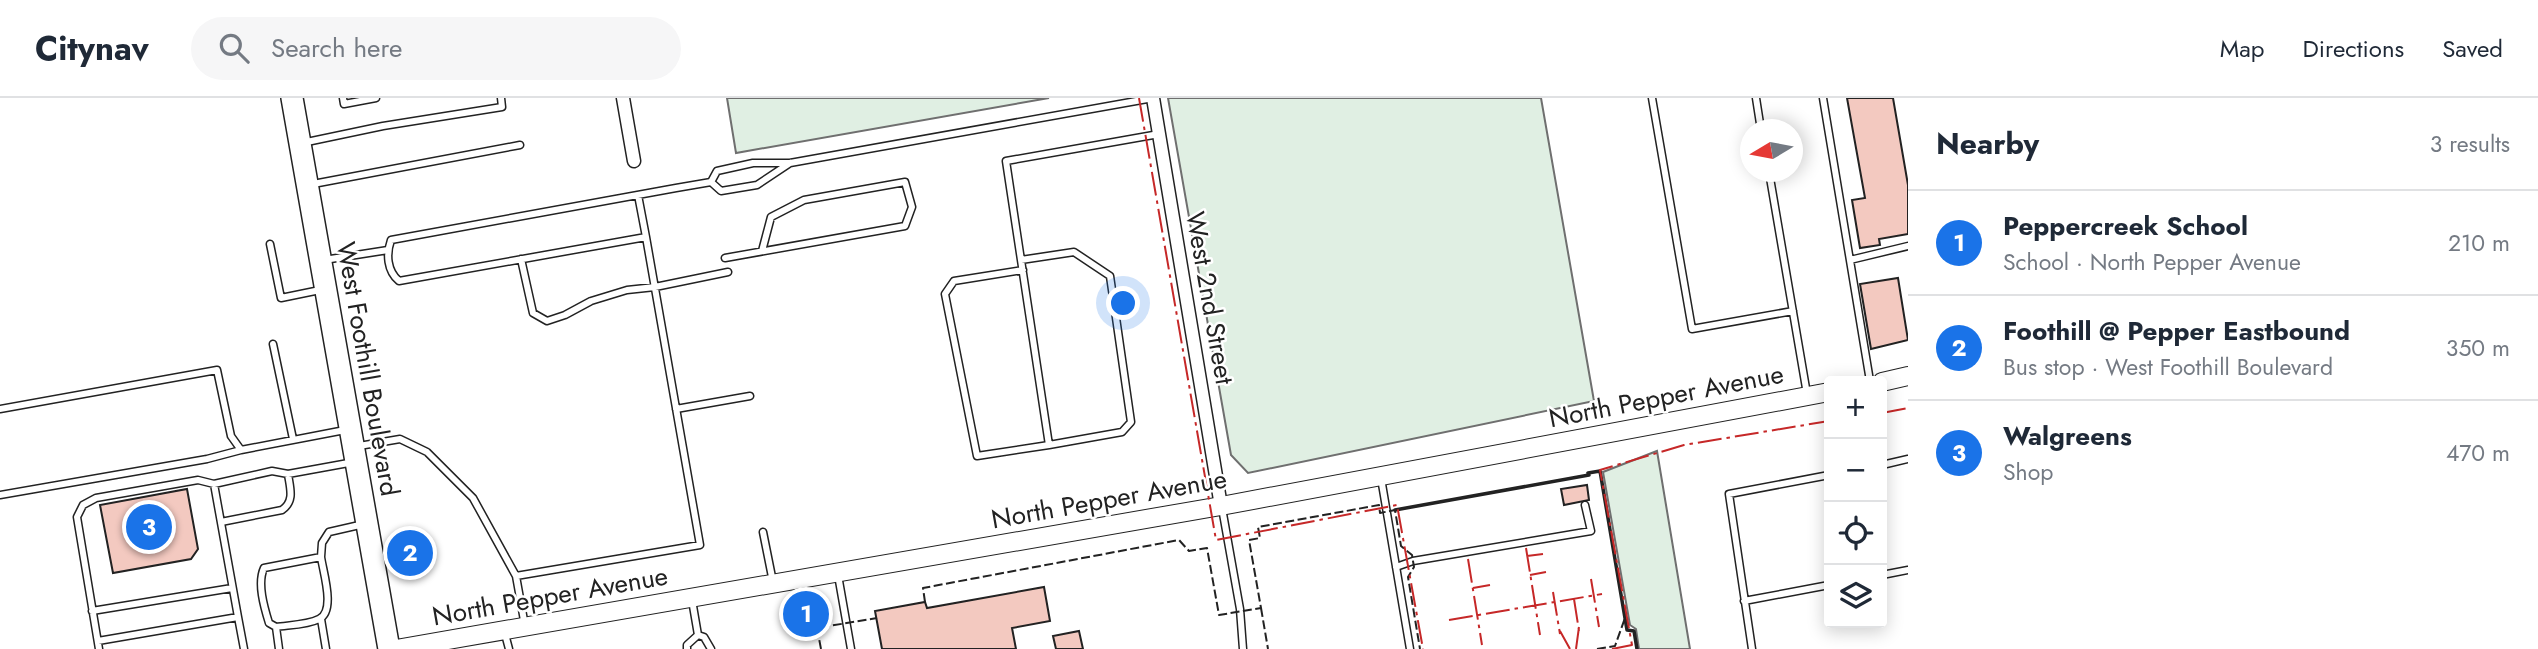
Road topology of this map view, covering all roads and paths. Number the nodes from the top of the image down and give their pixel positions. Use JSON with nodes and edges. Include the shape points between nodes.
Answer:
{"nodes":[{"id":1,"x":292,"y":98,"type":"edge"},
{"id":2,"x":343,"y":98,"type":"edge"},
{"id":3,"x":376,"y":98,"type":"edge"},
{"id":4,"x":501,"y":98,"type":"edge"},
{"id":5,"x":623,"y":98,"type":"edge"},
{"id":6,"x":1153,"y":98,"type":"edge"},
{"id":7,"x":1652,"y":98,"type":"edge"},
{"id":8,"x":1756,"y":98,"type":"edge"},
{"id":9,"x":1823,"y":98,"type":"edge"},
{"id":10,"x":1759,"y":119,"type":"edge"},
{"id":11,"x":1159,"y":134,"type":"junction"},
{"id":12,"x":300,"y":143,"type":"junction"},
{"id":13,"x":520,"y":145,"type":"dead end"},
{"id":14,"x":634,"y":161,"type":"dead end"},
{"id":15,"x":790,"y":163,"type":"junction"},
{"id":16,"x":711,"y":182,"type":"junction"},
{"id":17,"x":1771,"y":182,"type":"edge"},
{"id":18,"x":307,"y":185,"type":"junction"},
{"id":19,"x":638,"y":195,"type":"junction"},
{"id":20,"x":646,"y":237,"type":"junction"},
{"id":21,"x":271,"y":244,"type":"dead end"},
{"id":22,"x":1908,"y":246,"type":"edge"},
{"id":23,"x":388,"y":250,"type":"junction"},
{"id":24,"x":762,"y":251,"type":"junction"},
{"id":25,"x":521,"y":258,"type":"junction"},
{"id":26,"x":725,"y":258,"type":"dead end"},
{"id":27,"x":1021,"y":260,"type":"junction"},
{"id":28,"x":1850,"y":260,"type":"junction"},
{"id":29,"x":321,"y":261,"type":"junction"},
{"id":30,"x":1023,"y":270,"type":"junction"},
{"id":31,"x":728,"y":272,"type":"dead end"},
{"id":32,"x":654,"y":287,"type":"junction"},
{"id":33,"x":326,"y":289,"type":"junction"},
{"id":34,"x":1793,"y":311,"type":"junction"},
{"id":35,"x":274,"y":344,"type":"dead end"},
{"id":36,"x":1869,"y":376,"type":"edge"},
{"id":37,"x":1908,"y":376,"type":"edge"},
{"id":38,"x":1887,"y":381,"type":"edge"},
{"id":39,"x":1824,"y":393,"type":"edge"},
{"id":40,"x":750,"y":396,"type":"dead end"},
{"id":41,"x":1807,"y":396,"type":"junction"},
{"id":42,"x":0,"y":409,"type":"edge"},
{"id":43,"x":676,"y":409,"type":"junction"},
{"id":44,"x":293,"y":439,"type":"junction"},
{"id":45,"x":353,"y":445,"type":"junction"},
{"id":46,"x":1049,"y":445,"type":"junction"},
{"id":47,"x":242,"y":450,"type":"junction"},
{"id":48,"x":1908,"y":460,"type":"edge"},
{"id":49,"x":1887,"y":463,"type":"edge"},
{"id":50,"x":288,"y":474,"type":"junction"},
{"id":51,"x":1824,"y":476,"type":"edge"},
{"id":52,"x":1381,"y":477,"type":"junction"},
{"id":53,"x":214,"y":484,"type":"junction"},
{"id":54,"x":0,"y":495,"type":"edge"},
{"id":55,"x":1585,"y":505,"type":"dead end"},
{"id":56,"x":1222,"y":506,"type":"junction"},
{"id":57,"x":220,"y":523,"type":"junction"},
{"id":58,"x":367,"y":523,"type":"junction"},
{"id":59,"x":763,"y":532,"type":"dead end"},
{"id":60,"x":321,"y":557,"type":"junction"},
{"id":61,"x":1396,"y":567,"type":"junction"},
{"id":62,"x":1908,"y":570,"type":"edge"},
{"id":63,"x":838,"y":573,"type":"junction"},
{"id":64,"x":1887,"y":574,"type":"edge"},
{"id":65,"x":516,"y":576,"type":"junction"},
{"id":66,"x":773,"y":584,"type":"junction"},
{"id":67,"x":1824,"y":586,"type":"edge"},
{"id":68,"x":232,"y":588,"type":"junction"},
{"id":69,"x":692,"y":598,"type":"junction"},
{"id":70,"x":1744,"y":601,"type":"junction"},
{"id":71,"x":92,"y":611,"type":"junction"},
{"id":72,"x":238,"y":617,"type":"junction"},
{"id":73,"x":321,"y":619,"type":"junction"},
{"id":74,"x":276,"y":627,"type":"junction"},
{"id":75,"x":525,"y":627,"type":"junction"},
{"id":76,"x":505,"y":630,"type":"junction"},
{"id":77,"x":698,"y":635,"type":"junction"},
{"id":78,"x":99,"y":645,"type":"edge"},
{"id":79,"x":244,"y":649,"type":"edge"},
{"id":80,"x":279,"y":649,"type":"edge"},
{"id":81,"x":326,"y":649,"type":"edge"},
{"id":82,"x":389,"y":649,"type":"edge"},
{"id":83,"x":396,"y":649,"type":"edge"},
{"id":84,"x":509,"y":649,"type":"edge"},
{"id":85,"x":687,"y":649,"type":"edge"},
{"id":86,"x":711,"y":649,"type":"edge"},
{"id":87,"x":851,"y":649,"type":"edge"},
{"id":88,"x":1243,"y":649,"type":"edge"},
{"id":89,"x":1410,"y":649,"type":"edge"},
{"id":90,"x":1752,"y":649,"type":"edge"}],
"edges":[{"from":1,"to":12,"type":"main road","name":"West Foothill Boulevard"},
{"from":2,"to":3,"type":"lane","via":[[344,104]]},
{"from":4,"to":12,"type":"lane","via":[[502,107]]},
{"from":5,"to":14,"type":"street"},
{"from":6,"to":11,"type":"street","name":"West 2nd Street"},
{"from":6,"to":15,"type":"lane"},
{"from":7,"to":34,"type":"lane","via":[[1692,329]]},
{"from":8,"to":10,"type":"lane"},
{"from":9,"to":28,"type":"lane"},
{"from":11,"to":27,"type":"lane","via":[[1006,160]]},
{"from":11,"to":56,"type":"street","name":"West 2nd Street"},
{"from":12,"to":18,"type":"main road","name":"West Foothill Boulevard"},
{"from":13,"to":18,"type":"lane"},
{"from":15,"to":16,"type":"lane","via":[[753,163],[717,171]]},
{"from":15,"to":16,"type":"lane","via":[[757,185],[721,191]]},
{"from":16,"to":19,"type":"lane"},
{"from":17,"to":34,"type":"lane"},
{"from":18,"to":29,"type":"main road","name":"West Foothill Boulevard"},
{"from":19,"to":20,"type":"lane"},
{"from":19,"to":23,"type":"lane","via":[[391,240]]},
{"from":20,"to":25,"type":"lane"},
{"from":20,"to":32,"type":"lane"},
{"from":21,"to":33,"type":"lane","via":[[281,298]]},
{"from":22,"to":28,"type":"lane"},
{"from":23,"to":25,"type":"lane","via":[[391,275],[399,281]]},
{"from":23,"to":29,"type":"lane"},
{"from":24,"to":24,"type":"lane","via":[[905,226],[912,206],[905,182],[804,200],[771,217]]},
{"from":24,"to":26,"type":"lane"},
{"from":25,"to":32,"type":"lane","via":[[533,313],[547,321],[591,301]]},
{"from":27,"to":30,"type":"lane"},
{"from":27,"to":46,"type":"lane","via":[[1074,252],[1110,276],[1131,422],[1122,432]]},
{"from":28,"to":36,"type":"lane"},
{"from":29,"to":33,"type":"main road","name":"West Foothill Boulevard"},
{"from":30,"to":46,"type":"lane"},
{"from":30,"to":46,"type":"lane","via":[[954,281],[944,294],[977,456]]},
{"from":31,"to":32,"type":"lane"},
{"from":32,"to":43,"type":"lane"},
{"from":33,"to":45,"type":"main road","name":"West Foothill Boulevard"},
{"from":34,"to":41,"type":"lane"},
{"from":35,"to":44,"type":"lane"},
{"from":37,"to":38,"type":"main road"},
{"from":39,"to":41,"type":"main road","name":"North Pepper Avenue"},
{"from":40,"to":43,"type":"lane"},
{"from":41,"to":52,"type":"main road","name":"North Pepper Avenue"},
{"from":42,"to":47,"type":"lane","via":[[217,370],[231,436]]},
{"from":43,"to":65,"type":"lane","via":[[701,545]]},
{"from":44,"to":45,"type":"lane"},
{"from":44,"to":47,"type":"lane"},
{"from":45,"to":50,"type":"lane"},
{"from":45,"to":58,"type":"main road","name":"West Foothill Boulevard"},
{"from":45,"to":65,"type":"lane","via":[[400,439],[427,452],[473,498]]},
{"from":47,"to":54,"type":"lane"},
{"from":48,"to":49,"type":"lane"},
{"from":50,"to":53,"type":"lane","via":[[272,471]]},
{"from":50,"to":57,"type":"lane","via":[[288,506]]},
{"from":51,"to":70,"type":"lane","via":[[1729,494]]},
{"from":52,"to":56,"type":"main road","name":"North Pepper Avenue"},
{"from":52,"to":61,"type":"lane"},
{"from":53,"to":57,"type":"lane"},
{"from":53,"to":71,"type":"lane","via":[[198,480],[96,498],[83,505],[77,517]]},
{"from":55,"to":61,"type":"lane","via":[[1591,531]]},
{"from":56,"to":63,"type":"main road","name":"North Pepper Avenue"},
{"from":56,"to":88,"type":"lane"},
{"from":57,"to":68,"type":"lane"},
{"from":58,"to":60,"type":"lane","via":[[329,532]]},
{"from":58,"to":82,"type":"main road","name":"West Foothill Boulevard"},
{"from":59,"to":66,"type":"lane"},
{"from":60,"to":73,"type":"lane","via":[[328,603]]},
{"from":60,"to":74,"type":"lane","via":[[264,568],[260,576],[265,611],[269,623]]},
{"from":61,"to":89,"type":"lane"},
{"from":62,"to":64,"type":"lane"},
{"from":63,"to":66,"type":"main road","name":"North Pepper Avenue"},
{"from":63,"to":87,"type":"lane"},
{"from":65,"to":75,"type":"lane"},
{"from":66,"to":69,"type":"main road","name":"North Pepper Avenue"},
{"from":67,"to":70,"type":"lane"},
{"from":68,"to":71,"type":"lane"},
{"from":68,"to":72,"type":"lane"},
{"from":69,"to":75,"type":"main road","name":"North Pepper Avenue"},
{"from":69,"to":77,"type":"lane"},
{"from":70,"to":90,"type":"lane"},
{"from":71,"to":78,"type":"lane"},
{"from":72,"to":78,"type":"lane"},
{"from":72,"to":79,"type":"lane"},
{"from":73,"to":74,"type":"lane"},
{"from":73,"to":81,"type":"lane"},
{"from":74,"to":80,"type":"lane"},
{"from":75,"to":76,"type":"main road","name":"North Pepper Avenue"},
{"from":76,"to":83,"type":"main road","name":"North Pepper Avenue"},
{"from":76,"to":84,"type":"lane"},
{"from":77,"to":85,"type":"lane"},
{"from":77,"to":86,"type":"lane"}]}
